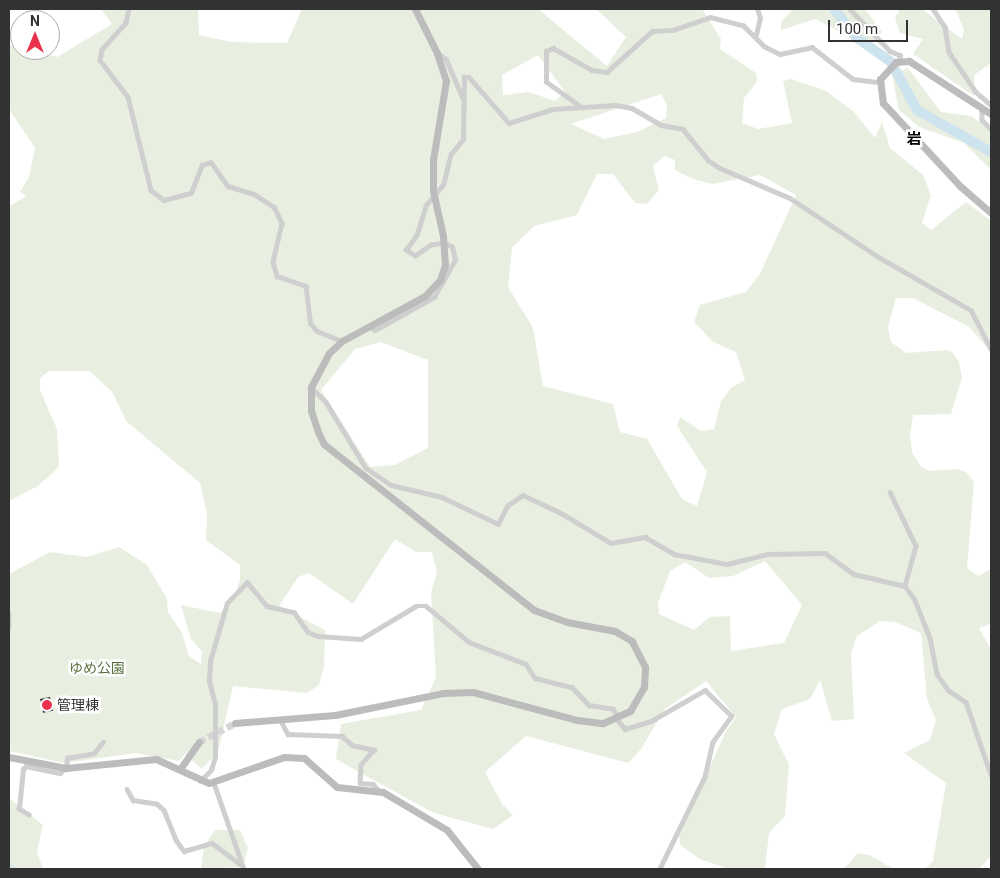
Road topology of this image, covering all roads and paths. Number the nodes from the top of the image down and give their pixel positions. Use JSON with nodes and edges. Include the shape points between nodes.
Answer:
{"nodes":[{"id":1,"x":128,"y":9,"type":"edge"},
{"id":2,"x":415,"y":9,"type":"edge"},
{"id":3,"x":757,"y":9,"type":"edge"},
{"id":4,"x":850,"y":9,"type":"edge"},
{"id":5,"x":933,"y":9,"type":"edge"},
{"id":6,"x":756,"y":35,"type":"junction"},
{"id":7,"x":437,"y":53,"type":"junction"},
{"id":8,"x":898,"y":61,"type":"junction"},
{"id":9,"x":879,"y":82,"type":"junction"},
{"id":10,"x":463,"y":98,"type":"junction"},
{"id":11,"x":991,"y":105,"type":"edge"},
{"id":12,"x":583,"y":109,"type":"junction"},
{"id":13,"x":982,"y":111,"type":"junction"},
{"id":14,"x":991,"y":114,"type":"edge"},
{"id":15,"x":991,"y":129,"type":"edge"},
{"id":16,"x":991,"y":213,"type":"edge"},
{"id":17,"x":444,"y":243,"type":"junction"},
{"id":18,"x":342,"y":341,"type":"junction"},
{"id":19,"x":991,"y":349,"type":"edge"},
{"id":20,"x":311,"y":388,"type":"junction"},
{"id":21,"x":890,"y":492,"type":"dead end"},
{"id":22,"x":905,"y":586,"type":"junction"},
{"id":23,"x":9,"y":614,"type":"edge"},
{"id":24,"x":9,"y":627,"type":"edge"},
{"id":25,"x":618,"y":718,"type":"junction"},
{"id":26,"x":282,"y":721,"type":"junction"},
{"id":27,"x":235,"y":724,"type":"tunnel mouth"},
{"id":28,"x":103,"y":742,"type":"dead end"},
{"id":29,"x":199,"y":742,"type":"tunnel mouth"},
{"id":30,"x":9,"y":757,"type":"edge"},
{"id":31,"x":66,"y":768,"type":"junction"},
{"id":32,"x":180,"y":769,"type":"junction"},
{"id":33,"x":991,"y":776,"type":"edge"},
{"id":34,"x":200,"y":781,"type":"junction"},
{"id":35,"x":214,"y":783,"type":"junction"},
{"id":36,"x":126,"y":789,"type":"dead end"},
{"id":37,"x":378,"y":791,"type":"junction"},
{"id":38,"x":29,"y":815,"type":"dead end"},
{"id":39,"x":240,"y":864,"type":"junction"},
{"id":40,"x":244,"y":869,"type":"edge"},
{"id":41,"x":478,"y":869,"type":"edge"},
{"id":42,"x":660,"y":869,"type":"edge"}],
"edges":[{"from":1,"to":18,"type":"street","via":[[126,23],[102,50],[100,60],[128,97],[151,190],[164,200],[191,193],[202,165],[211,162],[228,186],[254,194],[274,207],[282,223],[274,256],[276,276],[306,286],[311,324],[318,331]]},
{"from":2,"to":7,"type":"street"},
{"from":3,"to":6,"type":"street","via":[[760,18]]},
{"from":4,"to":8,"type":"street","via":[[890,52],[900,55]]},
{"from":5,"to":11,"type":"street","via":[[945,27],[949,52],[976,92]]},
{"from":6,"to":9,"type":"street","via":[[764,46],[780,54],[812,48],[853,79]]},
{"from":6,"to":12,"type":"street","via":[[732,20],[700,19],[668,31],[652,30],[607,72],[592,70],[553,48],[546,51],[546,82]]},
{"from":7,"to":10,"type":"street","via":[[446,59]]},
{"from":7,"to":17,"type":"street","via":[[446,91],[433,160],[433,191]]},
{"from":8,"to":9,"type":"street","via":[[888,68]]},
{"from":8,"to":13,"type":"street","via":[[924,68]]},
{"from":9,"to":16,"type":"street","via":[[883,103],[960,186]]},
{"from":10,"to":12,"type":"street","via":[[464,77],[469,77],[508,123],[553,109]]},
{"from":10,"to":17,"type":"street","via":[[463,139],[451,154],[444,185],[426,205],[406,252],[415,256],[431,245]]},
{"from":12,"to":19,"type":"street","via":[[624,106],[653,122],[682,130],[708,160],[720,168],[790,198],[877,256],[971,310]]},
{"from":13,"to":14,"type":"street"},
{"from":13,"to":15,"type":"street","via":[[982,120]]},
{"from":17,"to":18,"type":"street","via":[[445,265],[433,289]]},
{"from":18,"to":20,"type":"street","via":[[329,353]]},
{"from":20,"to":22,"type":"street","via":[[326,402],[366,468],[391,485],[442,497],[498,524],[508,506],[523,495],[611,543],[645,537],[674,554],[727,564],[768,554],[825,553],[854,574]]},
{"from":20,"to":25,"type":"street","via":[[311,410],[324,444],[458,551],[534,610],[567,622],[614,631],[632,641],[645,667],[644,686],[635,705]]},
{"from":21,"to":22,"type":"street","via":[[898,500],[916,546]]},
{"from":22,"to":33,"type":"street","via":[[916,600],[922,624],[930,638],[937,674],[948,690],[966,702]]},
{"from":23,"to":24,"type":"street"},
{"from":25,"to":26,"type":"street","via":[[591,723],[473,692],[443,693],[335,715]]},
{"from":25,"to":34,"type":"street","via":[[612,710],[589,705],[572,687],[535,678],[526,664],[468,642],[426,606],[416,606],[361,640],[318,636],[308,632],[294,612],[267,606],[247,582],[227,603],[210,661],[209,681],[215,704],[215,757],[211,770]]},
{"from":25,"to":42,"type":"street","via":[[625,729],[651,721],[705,690],[732,716],[713,742],[705,777]]},
{"from":26,"to":27,"type":"street"},
{"from":26,"to":37,"type":"street","via":[[288,734],[342,736],[352,745],[374,750],[360,765],[360,783],[373,784]]},
{"from":28,"to":31,"type":"street","via":[[94,753],[67,758]]},
{"from":29,"to":32,"type":"street"},
{"from":30,"to":31,"type":"street"},
{"from":31,"to":32,"type":"street","via":[[144,758],[169,762]]},
{"from":31,"to":38,"type":"street","via":[[60,773],[26,766],[23,769],[19,809]]},
{"from":32,"to":34,"type":"street"},
{"from":34,"to":35,"type":"street"},
{"from":35,"to":37,"type":"street","via":[[267,762],[294,756],[304,758],[337,787]]},
{"from":35,"to":39,"type":"street"},
{"from":36,"to":39,"type":"street","via":[[133,800],[157,804],[164,810],[184,851],[212,843]]},
{"from":37,"to":41,"type":"street","via":[[447,830]]},
{"from":39,"to":40,"type":"street"}]}
